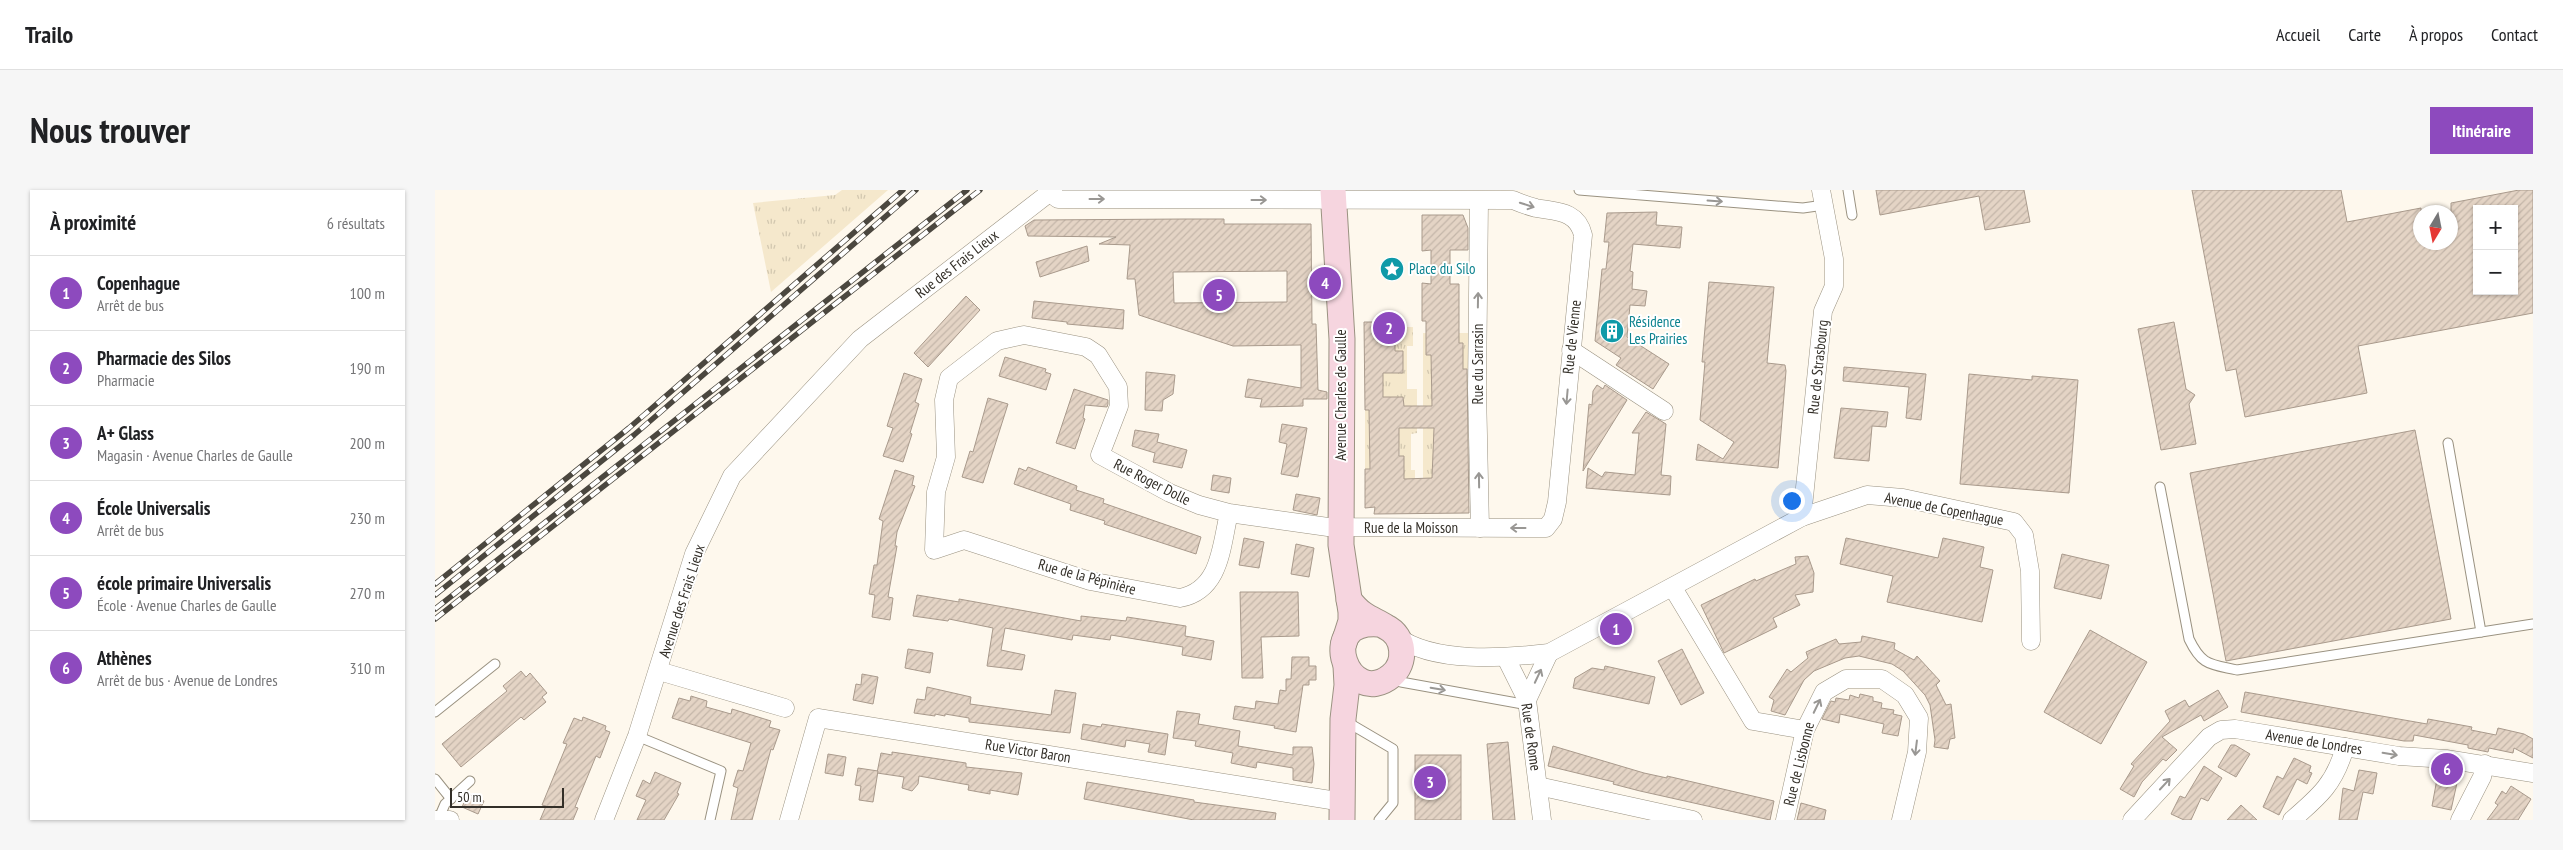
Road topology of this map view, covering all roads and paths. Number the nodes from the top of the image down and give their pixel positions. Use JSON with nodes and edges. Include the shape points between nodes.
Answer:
{"nodes":[{"id":1,"x":1579,"y":190,"type":"edge"},
{"id":2,"x":1847,"y":190,"type":"edge"},
{"id":3,"x":1051,"y":191,"type":"edge"},
{"id":4,"x":1333,"y":195,"type":"edge"},
{"id":5,"x":1439,"y":195,"type":"edge"},
{"id":6,"x":1823,"y":198,"type":"edge"},
{"id":7,"x":1479,"y":201,"type":"junction"},
{"id":8,"x":1852,"y":215,"type":"dead end"},
{"id":9,"x":860,"y":339,"type":"joint"},
{"id":10,"x":1571,"y":350,"type":"junction"},
{"id":11,"x":1664,"y":411,"type":"dead end"},
{"id":12,"x":2449,"y":443,"type":"dead end"},
{"id":13,"x":2160,"y":487,"type":"dead end"},
{"id":14,"x":935,"y":508,"type":"joint"},
{"id":15,"x":1229,"y":513,"type":"junction"},
{"id":16,"x":1803,"y":518,"type":"junction"},
{"id":17,"x":1341,"y":527,"type":"junction"},
{"id":18,"x":1480,"y":528,"type":"junction"},
{"id":19,"x":1673,"y":588,"type":"junction"},
{"id":20,"x":1349,"y":600,"type":"junction"},
{"id":21,"x":2533,"y":624,"type":"edge"},
{"id":22,"x":1387,"y":630,"type":"junction"},
{"id":23,"x":2481,"y":632,"type":"junction"},
{"id":24,"x":2031,"y":642,"type":"dead end"},
{"id":25,"x":1429,"y":652,"type":"junction"},
{"id":26,"x":1549,"y":652,"type":"junction"},
{"id":27,"x":1345,"y":654,"type":"junction"},
{"id":28,"x":1506,"y":658,"type":"junction"},
{"id":29,"x":495,"y":664,"type":"dead end"},
{"id":30,"x":659,"y":670,"type":"junction"},
{"id":31,"x":1389,"y":675,"type":"junction"},
{"id":32,"x":1528,"y":703,"type":"junction"},
{"id":33,"x":785,"y":708,"type":"dead end"},
{"id":34,"x":435,"y":712,"type":"edge"},
{"id":35,"x":1344,"y":712,"type":"junction"},
{"id":36,"x":1805,"y":730,"type":"junction"},
{"id":37,"x":637,"y":736,"type":"junction"},
{"id":38,"x":2345,"y":747,"type":"junction"},
{"id":39,"x":2485,"y":764,"type":"junction"},
{"id":40,"x":2533,"y":773,"type":"edge"},
{"id":41,"x":435,"y":779,"type":"edge"},
{"id":42,"x":470,"y":780,"type":"dead end"},
{"id":43,"x":1538,"y":786,"type":"junction"},
{"id":44,"x":451,"y":799,"type":"junction"},
{"id":45,"x":1342,"y":811,"type":"edge"},
{"id":46,"x":441,"y":819,"type":"edge"},
{"id":47,"x":604,"y":820,"type":"edge"},
{"id":48,"x":710,"y":820,"type":"edge"},
{"id":49,"x":789,"y":820,"type":"edge"},
{"id":50,"x":1379,"y":820,"type":"edge"},
{"id":51,"x":1542,"y":820,"type":"edge"},
{"id":52,"x":1693,"y":820,"type":"edge"},
{"id":53,"x":1785,"y":820,"type":"edge"},
{"id":54,"x":1901,"y":820,"type":"edge"},
{"id":55,"x":2132,"y":820,"type":"edge"},
{"id":56,"x":2292,"y":820,"type":"edge"},
{"id":57,"x":2460,"y":820,"type":"edge"}],
"edges":[{"from":1,"to":6,"type":"lane","one_way":true,"via":[[1803,208]]},
{"from":2,"to":8,"type":"lane"},
{"from":3,"to":4,"type":"street","name":"Rue de Vienne","one_way":true,"via":[[1058,199]]},
{"from":3,"to":9,"type":"street","name":"Rue des Frais Lieux"},
{"from":4,"to":5,"type":"street","name":"Rue de Vienne"},
{"from":4,"to":17,"type":"street","name":"Avenue Charles de Gaulle","via":[[1342,339]]},
{"from":5,"to":7,"type":"street","name":"Rue de Vienne"},
{"from":6,"to":16,"type":"street","name":"Rue de Strasbourg","via":[[1835,259],[1834,286],[1823,311]]},
{"from":7,"to":10,"type":"street","name":"Rue de Vienne","one_way":true,"via":[[1513,200],[1566,213],[1574,217],[1581,227],[1583,235]]},
{"from":18,"to":7,"type":"street","name":"Rue du Sarrasin","one_way":true,"via":[[1477,390]]},
{"from":9,"to":30,"type":"street","name":"Avenue des Frais Lieux","via":[[732,476],[694,554]]},
{"from":10,"to":11,"type":"street"},
{"from":10,"to":18,"type":"street","name":"Rue de Vienne","one_way":true,"via":[[1553,519],[1546,528]]},
{"from":12,"to":23,"type":"lane"},
{"from":13,"to":23,"type":"lane","via":[[2189,639],[2197,657],[2210,664],[2237,670]]},
{"from":14,"to":15,"type":"street","name":"Rue de la Pépinière","via":[[933,550],[964,540],[1090,581],[1180,598],[1194,595],[1215,573]]},
{"from":14,"to":15,"type":"street","name":"Rue Roger Dolle","via":[[946,457],[944,400],[949,378],[997,341],[1024,335],[1086,347],[1099,355],[1118,387],[1120,397],[1100,455],[1170,493]]},
{"from":15,"to":17,"type":"street","name":"Rue Roger Dolle"},
{"from":16,"to":19,"type":"street","name":"Avenue de Copenhague"},
{"from":16,"to":24,"type":"street","name":"Avenue de Copenhague","via":[[1867,495],[1903,498],[2014,522],[2024,535],[2030,571]]},
{"from":17,"to":18,"type":"street","name":"Rue de la Moisson"},
{"from":17,"to":20,"type":"street","name":"Avenue Charles de Gaulle"},
{"from":19,"to":26,"type":"street","name":"Avenue de Copenhague"},
{"from":19,"to":36,"type":"street","via":[[1753,721]]},
{"from":20,"to":22,"type":"street","via":[[1363,615]]},
{"from":20,"to":27,"type":"street","name":"Avenue Charles de Gaulle","via":[[1351,621]]},
{"from":21,"to":23,"type":"lane"},
{"from":22,"to":25,"type":"street"},
{"from":22,"to":27,"type":"street","via":[[1360,625],[1353,630]]},
{"from":22,"to":31,"type":"street","via":[[1402,654]]},
{"from":25,"to":28,"type":"street","name":"Avenue de Copenhague"},
{"from":25,"to":31,"type":"street","via":[[1413,658]]},
{"from":26,"to":28,"type":"street","name":"Avenue de Copenhague"},
{"from":32,"to":26,"type":"street","one_way":true},
{"from":27,"to":31,"type":"street","via":[[1349,671],[1362,681]]},
{"from":27,"to":35,"type":"street","name":"Avenue Charles de Gaulle","via":[[1347,685]]},
{"from":28,"to":32,"type":"street","name":"Rue de Rome"},
{"from":29,"to":34,"type":"lane"},
{"from":30,"to":33,"type":"street"},
{"from":30,"to":37,"type":"street","name":"Avenue des Frais Lieux"},
{"from":31,"to":32,"type":"lane","one_way":true,"via":[[1401,682]]},
{"from":31,"to":35,"type":"street","via":[[1359,690]]},
{"from":32,"to":43,"type":"street","name":"Rue de Rome"},
{"from":35,"to":45,"type":"street","name":"Avenue Charles de Gaulle"},
{"from":35,"to":50,"type":"lane","via":[[1393,749],[1393,803]]},
{"from":36,"to":53,"type":"street","name":"Rue de Lisbonne"},
{"from":36,"to":54,"type":"street","name":"Rue de Lisbonne","one_way":true,"via":[[1824,692],[1846,679],[1882,678],[1905,695],[1919,718],[1917,752]]},
{"from":37,"to":47,"type":"street","name":"Avenue des Frais Lieux"},
{"from":37,"to":48,"type":"lane","via":[[721,771]]},
{"from":38,"to":39,"type":"street","name":"Avenue de Londres","one_way":true},
{"from":55,"to":38,"type":"street","name":"Avenue de Londres","one_way":true,"via":[[2209,737],[2221,730],[2235,729]]},
{"from":38,"to":56,"type":"street","via":[[2333,780]]},
{"from":39,"to":40,"type":"street","name":"Avenue de Londres"},
{"from":39,"to":57,"type":"street","via":[[2482,777]]},
{"from":41,"to":44,"type":"lane"},
{"from":42,"to":44,"type":"lane"},
{"from":43,"to":51,"type":"street","name":"Rue de Rome"},
{"from":43,"to":52,"type":"street"},
{"from":44,"to":46,"type":"lane","via":[[445,804]]},
{"from":45,"to":49,"type":"street","name":"Rue Victor Baron","via":[[818,718]]}]}
